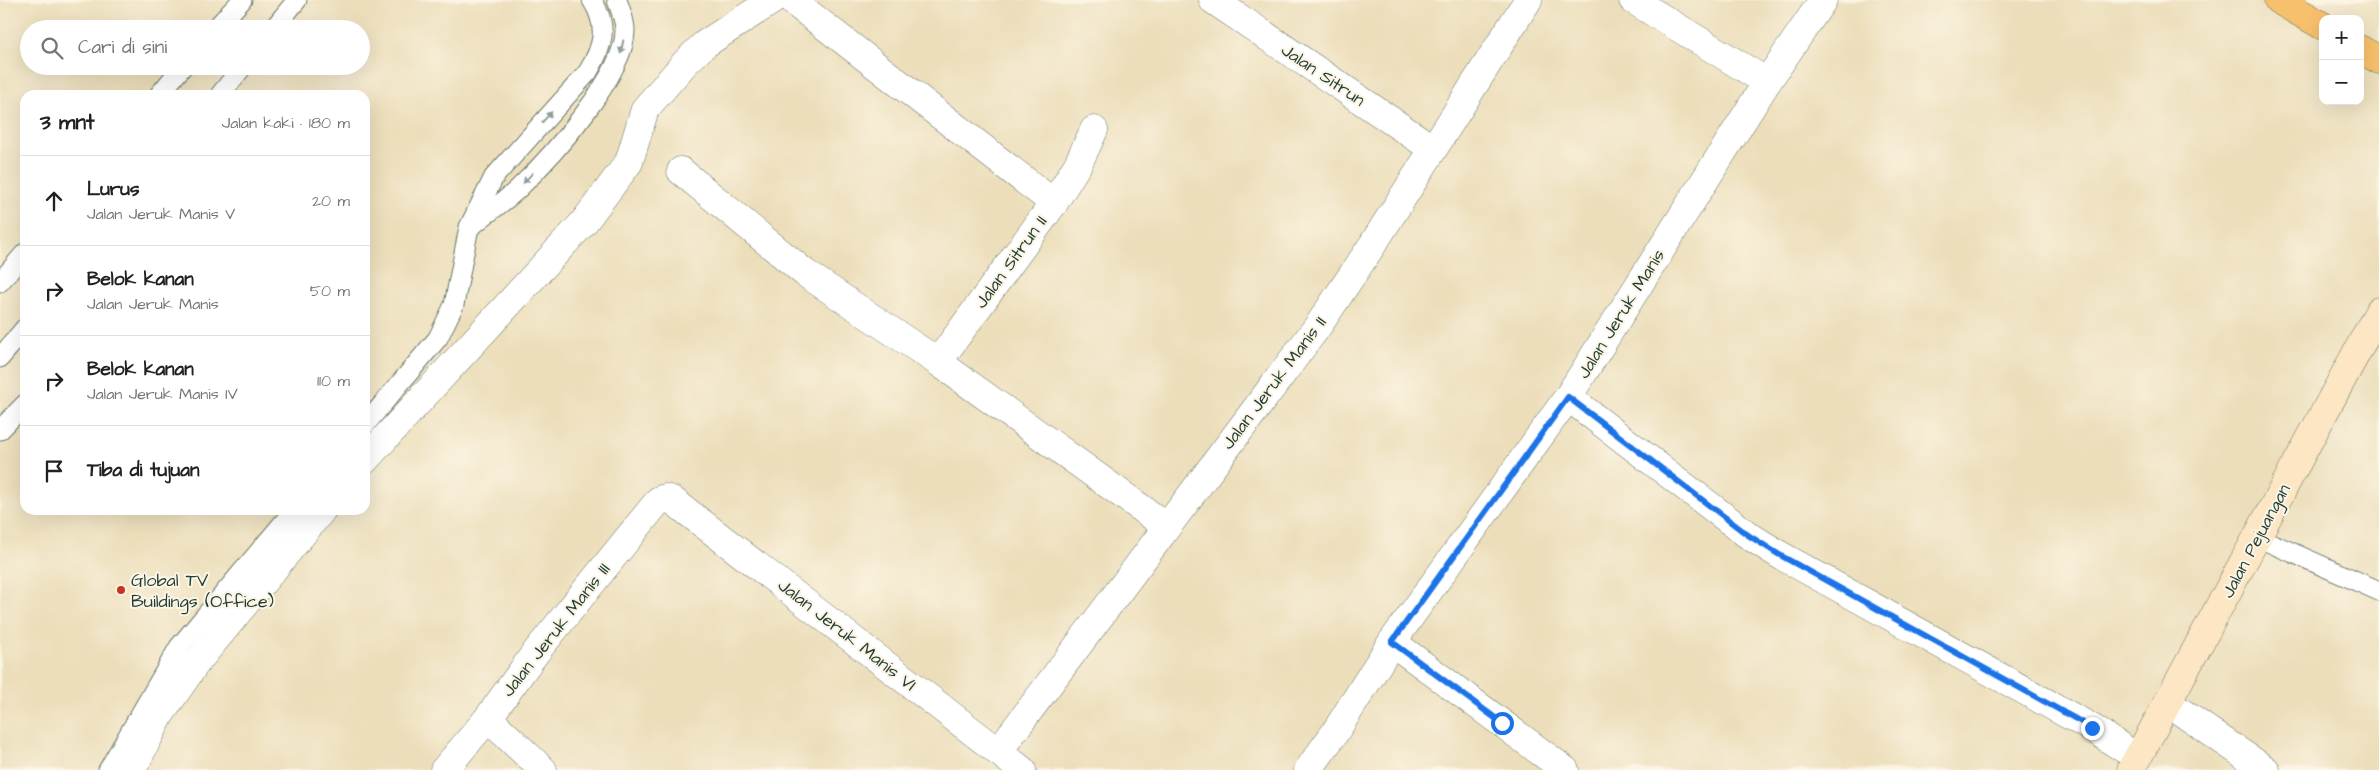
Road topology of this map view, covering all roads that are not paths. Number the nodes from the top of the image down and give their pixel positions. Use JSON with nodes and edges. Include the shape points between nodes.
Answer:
{"nodes":[{"id":1,"x":242,"y":0,"type":"edge"},
{"id":2,"x":296,"y":0,"type":"edge"},
{"id":3,"x":592,"y":0,"type":"edge"},
{"id":4,"x":617,"y":0,"type":"edge"},
{"id":5,"x":773,"y":0,"type":"edge"},
{"id":6,"x":791,"y":0,"type":"edge"},
{"id":7,"x":1213,"y":0,"type":"edge"},
{"id":8,"x":1528,"y":0,"type":"edge"},
{"id":9,"x":1633,"y":0,"type":"edge"},
{"id":10,"x":1823,"y":0,"type":"edge"},
{"id":11,"x":2278,"y":0,"type":"edge"},
{"id":12,"x":223,"y":20,"type":"edge"},
{"id":13,"x":280,"y":20,"type":"edge"},
{"id":14,"x":2319,"y":24,"type":"edge"},
{"id":15,"x":2364,"y":51,"type":"edge"},
{"id":16,"x":2379,"y":60,"type":"edge"},
{"id":17,"x":175,"y":75,"type":"edge"},
{"id":18,"x":236,"y":75,"type":"edge"},
{"id":19,"x":1767,"y":82,"type":"junction"},
{"id":20,"x":162,"y":90,"type":"edge"},
{"id":21,"x":224,"y":90,"type":"edge"},
{"id":22,"x":1094,"y":130,"type":"dead end"},
{"id":23,"x":1433,"y":149,"type":"junction"},
{"id":24,"x":682,"y":171,"type":"dead end"},
{"id":25,"x":1054,"y":203,"type":"junction"},
{"id":26,"x":469,"y":227,"type":"junction"},
{"id":27,"x":20,"y":259,"type":"edge"},
{"id":28,"x":0,"y":282,"type":"edge"},
{"id":29,"x":2379,"y":311,"type":"edge"},
{"id":30,"x":20,"y":334,"type":"edge"},
{"id":31,"x":0,"y":358,"type":"edge"},
{"id":32,"x":938,"y":362,"type":"junction"},
{"id":33,"x":1568,"y":397,"type":"junction"},
{"id":34,"x":20,"y":409,"type":"edge"},
{"id":35,"x":370,"y":419,"type":"edge"},
{"id":36,"x":0,"y":430,"type":"edge"},
{"id":37,"x":370,"y":455,"type":"edge"},
{"id":38,"x":672,"y":500,"type":"joint"},
{"id":39,"x":290,"y":515,"type":"edge"},
{"id":40,"x":318,"y":515,"type":"edge"},
{"id":41,"x":1166,"y":526,"type":"junction"},
{"id":42,"x":2258,"y":537,"type":"junction"},
{"id":43,"x":2379,"y":591,"type":"edge"},
{"id":44,"x":1392,"y":642,"type":"junction"},
{"id":45,"x":2168,"y":703,"type":"junction"},
{"id":46,"x":488,"y":718,"type":"junction"},
{"id":47,"x":998,"y":752,"type":"junction"},
{"id":48,"x":2134,"y":764,"type":"edge"},
{"id":49,"x":108,"y":770,"type":"edge"},
{"id":50,"x":132,"y":770,"type":"edge"},
{"id":51,"x":444,"y":770,"type":"edge"},
{"id":52,"x":544,"y":770,"type":"edge"},
{"id":53,"x":1022,"y":770,"type":"edge"},
{"id":54,"x":1308,"y":770,"type":"edge"},
{"id":55,"x":1565,"y":770,"type":"edge"},
{"id":56,"x":2266,"y":770,"type":"edge"}],
"edges":[{"from":1,"to":12,"type":"lane"},
{"from":2,"to":13,"type":"lane"},
{"from":26,"to":3,"type":"lane","one_way":true,"via":[[494,177],[588,72],[600,53],[602,24]]},
{"from":4,"to":26,"type":"lane","one_way":true,"via":[[625,29],[621,54],[606,82],[568,134],[517,190]]},
{"from":5,"to":37,"type":"street","via":[[705,44],[685,63],[646,109],[629,162],[584,222]]},
{"from":6,"to":25,"type":"street","name":"Jalan Sitrun II"},
{"from":7,"to":23,"type":"street","name":"Jalan Sitrun"},
{"from":8,"to":23,"type":"street","name":"Jalan Jeruk Manis II"},
{"from":9,"to":19,"type":"street"},
{"from":10,"to":19,"type":"street","name":"Jalan Jeruk Manis"},
{"from":11,"to":14,"type":"main road"},
{"from":15,"to":16,"type":"main road"},
{"from":17,"to":20,"type":"lane"},
{"from":18,"to":21,"type":"lane"},
{"from":19,"to":33,"type":"street","name":"Jalan Jeruk Manis"},
{"from":22,"to":25,"type":"street"},
{"from":23,"to":41,"type":"street","name":"Jalan Jeruk Manis II","via":[[1318,326]]},
{"from":24,"to":32,"type":"street","via":[[805,274]]},
{"from":25,"to":32,"type":"street","name":"Jalan Sitrun II"},
{"from":26,"to":35,"type":"lane","via":[[454,305],[438,338]]},
{"from":27,"to":28,"type":"lane"},
{"from":29,"to":42,"type":"street","name":"Jalan Pejuangan"},
{"from":30,"to":31,"type":"lane"},
{"from":32,"to":41,"type":"street"},
{"from":33,"to":44,"type":"street","name":"Jalan Jeruk Manis"},
{"from":33,"to":48,"type":"street","via":[[1748,535],[2092,728]]},
{"from":34,"to":36,"type":"lane"},
{"from":38,"to":46,"type":"street","name":"Jalan Jeruk Manis III","via":[[659,500],[536,652]]},
{"from":38,"to":47,"type":"street","name":"Jalan Jeruk Manis VI"},
{"from":39,"to":49,"type":"lane","via":[[179,647]]},
{"from":40,"to":50,"type":"street","via":[[196,663],[160,715]]},
{"from":41,"to":47,"type":"street","name":"Jalan Jeruk Manis II"},
{"from":42,"to":43,"type":"lane"},
{"from":42,"to":45,"type":"street","name":"Jalan Pejuangan"},
{"from":44,"to":54,"type":"street","name":"Jalan Jeruk Manis"},
{"from":44,"to":55,"type":"street"},
{"from":45,"to":48,"type":"street","name":"Jalan Pejuangan"},
{"from":45,"to":56,"type":"street"},
{"from":46,"to":51,"type":"street","name":"Jalan Jeruk Manis III"},
{"from":46,"to":52,"type":"street"},
{"from":47,"to":53,"type":"street","name":"Jalan Jeruk Manis VI"}]}
